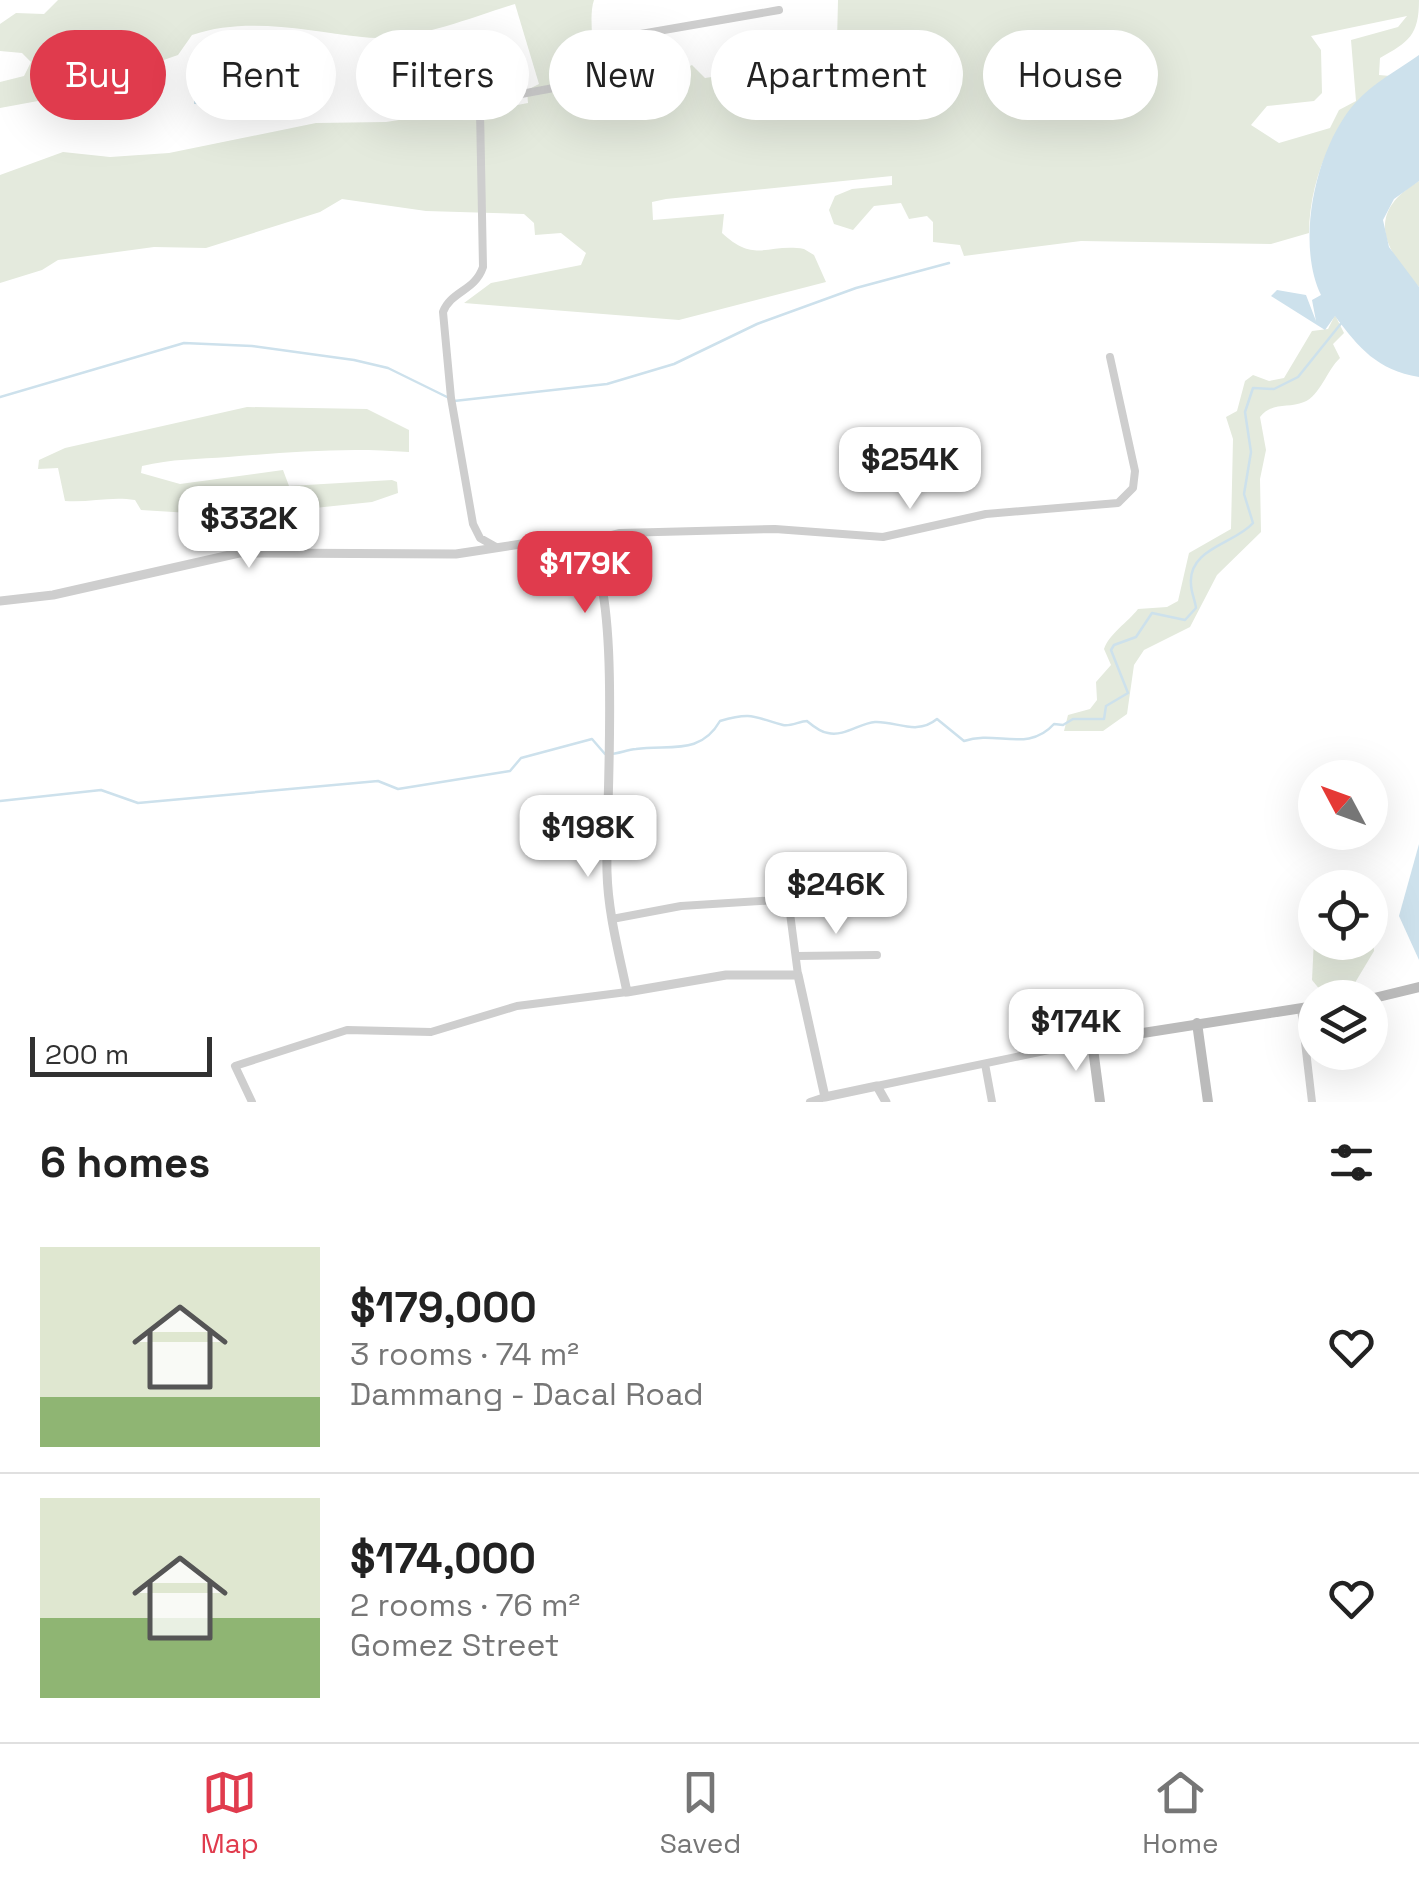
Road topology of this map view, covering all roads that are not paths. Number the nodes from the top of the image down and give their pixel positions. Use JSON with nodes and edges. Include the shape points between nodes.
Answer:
{"nodes":[{"id":1,"x":780,"y":10,"type":"dead end"},
{"id":2,"x":1110,"y":357,"type":"dead end"},
{"id":3,"x":476,"y":532,"type":"junction"},
{"id":4,"x":584,"y":542,"type":"junction"},
{"id":5,"x":496,"y":548,"type":"junction"},
{"id":6,"x":469,"y":552,"type":"junction"},
{"id":7,"x":0,"y":602,"type":"edge"},
{"id":8,"x":612,"y":918,"type":"junction"},
{"id":9,"x":877,"y":955,"type":"dead end"},
{"id":10,"x":796,"y":956,"type":"junction"},
{"id":11,"x":798,"y":975,"type":"junction"},
{"id":12,"x":1419,"y":987,"type":"edge"},
{"id":13,"x":627,"y":992,"type":"junction"},
{"id":14,"x":1388,"y":995,"type":"edge"},
{"id":15,"x":1298,"y":1008,"type":"edge"},
{"id":16,"x":1197,"y":1024,"type":"junction"},
{"id":17,"x":1092,"y":1041,"type":"junction"},
{"id":18,"x":985,"y":1064,"type":"junction"},
{"id":19,"x":1308,"y":1070,"type":"edge"},
{"id":20,"x":878,"y":1086,"type":"junction"},
{"id":21,"x":825,"y":1097,"type":"junction"},
{"id":22,"x":252,"y":1102,"type":"edge"},
{"id":23,"x":810,"y":1102,"type":"edge"},
{"id":24,"x":886,"y":1102,"type":"edge"},
{"id":25,"x":992,"y":1102,"type":"edge"},
{"id":26,"x":1100,"y":1102,"type":"edge"},
{"id":27,"x":1208,"y":1102,"type":"edge"},
{"id":28,"x":1312,"y":1102,"type":"edge"}],
"edges":[{"from":1,"to":3,"type":"street","via":[[635,36],[604,80],[484,105],[477,124],[483,266],[476,284],[448,301],[443,312]]},
{"from":2,"to":4,"type":"street","via":[[1135,471],[1132,488],[1118,503],[1006,511],[883,537],[775,529],[620,533]]},
{"from":3,"to":5,"type":"street"},
{"from":3,"to":6,"type":"street"},
{"from":4,"to":5,"type":"street","via":[[566,538]]},
{"from":4,"to":8,"type":"street","via":[[596,558],[603,599]]},
{"from":5,"to":6,"type":"street"},
{"from":6,"to":7,"type":"street","via":[[238,553]]},
{"from":8,"to":10,"type":"street","via":[[774,900],[790,913]]},
{"from":8,"to":13,"type":"street"},
{"from":9,"to":10,"type":"street"},
{"from":10,"to":11,"type":"street"},
{"from":11,"to":13,"type":"street","via":[[736,974]]},
{"from":11,"to":21,"type":"street"},
{"from":12,"to":14,"type":"main road"},
{"from":13,"to":22,"type":"street","via":[[517,1006],[431,1032],[330,1033],[235,1066]]},
{"from":15,"to":16,"type":"main road"},
{"from":16,"to":17,"type":"main road"},
{"from":16,"to":27,"type":"main road"},
{"from":17,"to":18,"type":"street"},
{"from":17,"to":26,"type":"main road"},
{"from":18,"to":20,"type":"street"},
{"from":18,"to":25,"type":"street"},
{"from":19,"to":28,"type":"street"},
{"from":20,"to":21,"type":"street"},
{"from":20,"to":24,"type":"street"},
{"from":21,"to":23,"type":"street"}]}
